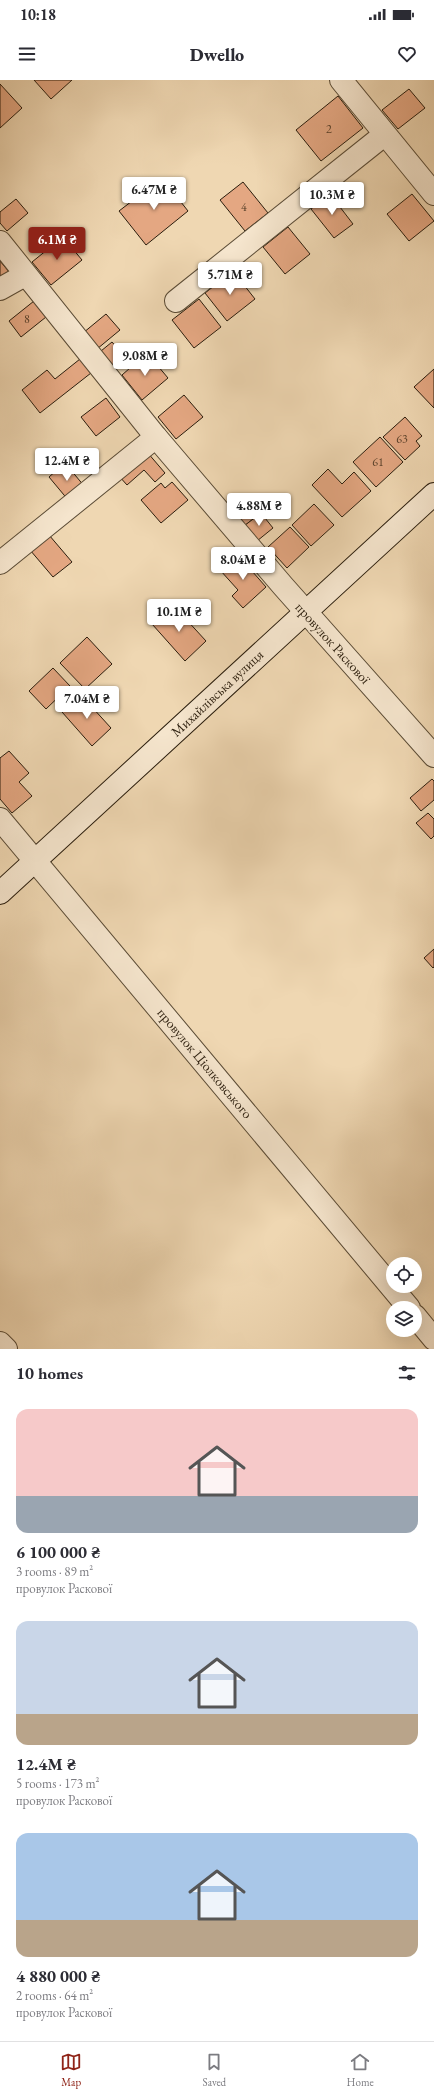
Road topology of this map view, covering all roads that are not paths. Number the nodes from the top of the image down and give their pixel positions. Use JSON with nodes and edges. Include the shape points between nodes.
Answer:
{"nodes":[{"id":1,"x":341,"y":80,"type":"edge"},
{"id":2,"x":384,"y":135,"type":"junction"},
{"id":3,"x":434,"y":194,"type":"edge"},
{"id":4,"x":0,"y":242,"type":"edge"},
{"id":5,"x":25,"y":275,"type":"junction"},
{"id":6,"x":0,"y":289,"type":"edge"},
{"id":7,"x":176,"y":301,"type":"dead end"},
{"id":8,"x":156,"y":437,"type":"junction"},
{"id":9,"x":434,"y":494,"type":"edge"},
{"id":10,"x":0,"y":563,"type":"edge"},
{"id":11,"x":306,"y":612,"type":"junction"},
{"id":12,"x":434,"y":756,"type":"edge"},
{"id":13,"x":0,"y":819,"type":"edge"},
{"id":14,"x":35,"y":860,"type":"junction"},
{"id":15,"x":0,"y":893,"type":"edge"},
{"id":16,"x":402,"y":1301,"type":"edge"},
{"id":17,"x":422,"y":1324,"type":"edge"},
{"id":18,"x":434,"y":1339,"type":"edge"},
{"id":19,"x":0,"y":1343,"type":"edge"},
{"id":20,"x":6,"y":1349,"type":"edge"}],
"edges":[{"from":1,"to":2,"type":"street"},
{"from":2,"to":3,"type":"street"},
{"from":2,"to":7,"type":"street"},
{"from":4,"to":5,"type":"street","name":"провулок Раскової"},
{"from":5,"to":6,"type":"street"},
{"from":5,"to":8,"type":"street","name":"провулок Раскової"},
{"from":8,"to":10,"type":"street"},
{"from":8,"to":11,"type":"street","name":"провулок Раскової"},
{"from":9,"to":11,"type":"street","name":"Михайлівська вулиця"},
{"from":11,"to":12,"type":"street","name":"провулок Раскової"},
{"from":11,"to":14,"type":"street","name":"Михайлівська вулиця"},
{"from":13,"to":14,"type":"street","name":"провулок Ціолковського"},
{"from":14,"to":15,"type":"street","name":"Михайлівська вулиця"},
{"from":14,"to":16,"type":"street","name":"провулок Ціолковського"},
{"from":17,"to":18,"type":"street"},
{"from":19,"to":20,"type":"street"}]}
